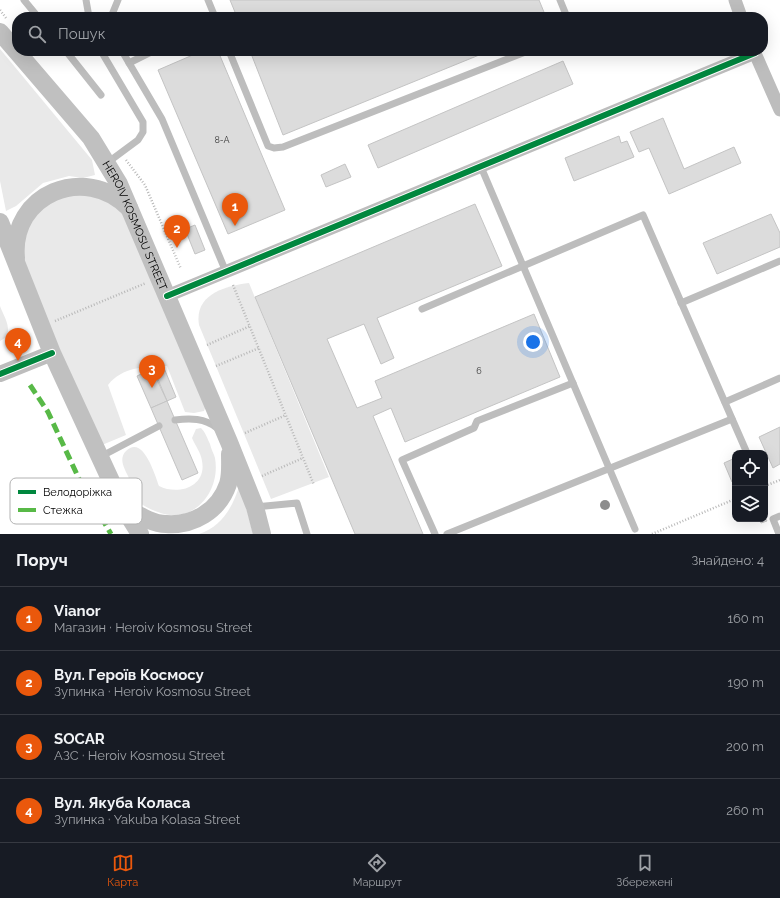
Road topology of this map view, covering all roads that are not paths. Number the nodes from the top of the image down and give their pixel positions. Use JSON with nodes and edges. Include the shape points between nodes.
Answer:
{"nodes":[{"id":1,"x":24,"y":0,"type":"edge"},
{"id":2,"x":86,"y":0,"type":"edge"},
{"id":3,"x":118,"y":0,"type":"edge"},
{"id":4,"x":208,"y":0,"type":"edge"},
{"id":5,"x":560,"y":0,"type":"edge"},
{"id":6,"x":735,"y":0,"type":"edge"},
{"id":7,"x":34,"y":12,"type":"edge"},
{"id":8,"x":88,"y":12,"type":"edge"},
{"id":9,"x":114,"y":12,"type":"edge"},
{"id":10,"x":213,"y":12,"type":"edge"},
{"id":11,"x":565,"y":12,"type":"edge"},
{"id":12,"x":739,"y":12,"type":"edge"},
{"id":13,"x":0,"y":32,"type":"edge"},
{"id":14,"x":12,"y":46,"type":"edge"},
{"id":15,"x":21,"y":56,"type":"edge"},
{"id":16,"x":70,"y":56,"type":"edge"},
{"id":17,"x":104,"y":56,"type":"edge"},
{"id":18,"x":125,"y":56,"type":"edge"},
{"id":19,"x":143,"y":56,"type":"edge"},
{"id":20,"x":231,"y":56,"type":"edge"},
{"id":21,"x":515,"y":56,"type":"edge"},
{"id":22,"x":745,"y":56,"type":"edge"},
{"id":23,"x":756,"y":56,"type":"edge"},
{"id":24,"x":129,"y":63,"type":"junction"},
{"id":25,"x":101,"y":95,"type":"dead end"},
{"id":26,"x":780,"y":110,"type":"edge"},
{"id":27,"x":107,"y":163,"type":"junction"},
{"id":28,"x":481,"y":167,"type":"junction"},
{"id":29,"x":132,"y":212,"type":"junction"},
{"id":30,"x":0,"y":222,"type":"edge"},
{"id":31,"x":780,"y":261,"type":"edge"},
{"id":32,"x":16,"y":263,"type":"junction"},
{"id":33,"x":523,"y":266,"type":"junction"},
{"id":34,"x":226,"y":272,"type":"junction"},
{"id":35,"x":167,"y":296,"type":"junction"},
{"id":36,"x":681,"y":303,"type":"junction"},
{"id":37,"x":422,"y":309,"type":"dead end"},
{"id":38,"x":52,"y":353,"type":"junction"},
{"id":39,"x":0,"y":374,"type":"edge"},
{"id":40,"x":780,"y":378,"type":"edge"},
{"id":41,"x":573,"y":383,"type":"junction"},
{"id":42,"x":725,"y":402,"type":"junction"},
{"id":43,"x":732,"y":419,"type":"junction"},
{"id":44,"x":175,"y":420,"type":"dead end"},
{"id":45,"x":159,"y":426,"type":"dead end"},
{"id":46,"x":234,"y":438,"type":"junction"},
{"id":47,"x":746,"y":450,"type":"edge"},
{"id":48,"x":100,"y":457,"type":"junction"},
{"id":49,"x":610,"y":469,"type":"junction"},
{"id":50,"x":109,"y":478,"type":"edge"},
{"id":51,"x":255,"y":507,"type":"junction"},
{"id":52,"x":142,"y":516,"type":"edge"},
{"id":53,"x":780,"y":516,"type":"edge"},
{"id":54,"x":134,"y":524,"type":"edge"},
{"id":55,"x":635,"y":529,"type":"dead end"},
{"id":56,"x":140,"y":534,"type":"edge"},
{"id":57,"x":262,"y":534,"type":"edge"},
{"id":58,"x":307,"y":534,"type":"edge"},
{"id":59,"x":435,"y":534,"type":"edge"},
{"id":60,"x":447,"y":534,"type":"edge"},
{"id":61,"x":779,"y":534,"type":"edge"}],
"edges":[{"from":1,"to":7,"type":"lane"},
{"from":2,"to":8,"type":"lane"},
{"from":3,"to":9,"type":"lane"},
{"from":4,"to":10,"type":"lane"},
{"from":5,"to":11,"type":"lane"},
{"from":6,"to":12,"type":"street"},
{"from":13,"to":14,"type":"main road","name":"HEROIV KOSMOSU STREET"},
{"from":15,"to":27,"type":"main road","name":"HEROIV KOSMOSU STREET","via":[[91,138]]},
{"from":16,"to":25,"type":"lane"},
{"from":17,"to":27,"type":"lane","via":[[143,122],[143,132],[138,140]]},
{"from":18,"to":24,"type":"lane"},
{"from":19,"to":24,"type":"lane"},
{"from":20,"to":21,"type":"lane","via":[[268,146],[274,148],[283,147]]},
{"from":22,"to":28,"type":"street"},
{"from":23,"to":26,"type":"street"},
{"from":24,"to":34,"type":"lane","via":[[162,119]]},
{"from":27,"to":29,"type":"main road","name":"HEROIV KOSMOSU STREET"},
{"from":28,"to":33,"type":"lane"},
{"from":28,"to":34,"type":"street"},
{"from":29,"to":32,"type":"main road","via":[[112,194],[100,189],[73,186],[48,194],[32,207],[21,223],[15,249]]},
{"from":29,"to":35,"type":"main road","name":"HEROIV KOSMOSU STREET"},
{"from":30,"to":32,"type":"main road"},
{"from":31,"to":36,"type":"lane"},
{"from":32,"to":38,"type":"main road"},
{"from":33,"to":36,"type":"lane","via":[[643,215]]},
{"from":33,"to":37,"type":"lane"},
{"from":33,"to":41,"type":"lane"},
{"from":34,"to":35,"type":"street"},
{"from":35,"to":46,"type":"main road","name":"HEROIV KOSMOSU STREET"},
{"from":36,"to":42,"type":"lane"},
{"from":38,"to":39,"type":"street"},
{"from":38,"to":48,"type":"main road"},
{"from":40,"to":42,"type":"lane"},
{"from":41,"to":49,"type":"lane"},
{"from":41,"to":59,"type":"lane","via":[[477,421],[474,428],[402,460]]},
{"from":42,"to":43,"type":"lane"},
{"from":43,"to":47,"type":"lane"},
{"from":43,"to":49,"type":"lane"},
{"from":44,"to":46,"type":"lane","via":[[202,420]]},
{"from":45,"to":48,"type":"lane"},
{"from":46,"to":51,"type":"main road","name":"HEROIV KOSMOSU STREET"},
{"from":46,"to":52,"type":"main road","via":[[229,484],[220,502],[206,515],[185,523],[165,524]]},
{"from":48,"to":50,"type":"main road"},
{"from":49,"to":55,"type":"lane"},
{"from":49,"to":60,"type":"lane"},
{"from":51,"to":57,"type":"main road","name":"HEROIV KOSMOSU STREET"},
{"from":51,"to":58,"type":"lane","via":[[297,503]]},
{"from":53,"to":61,"type":"lane","via":[[773,519]]},
{"from":54,"to":56,"type":"main road"}]}
